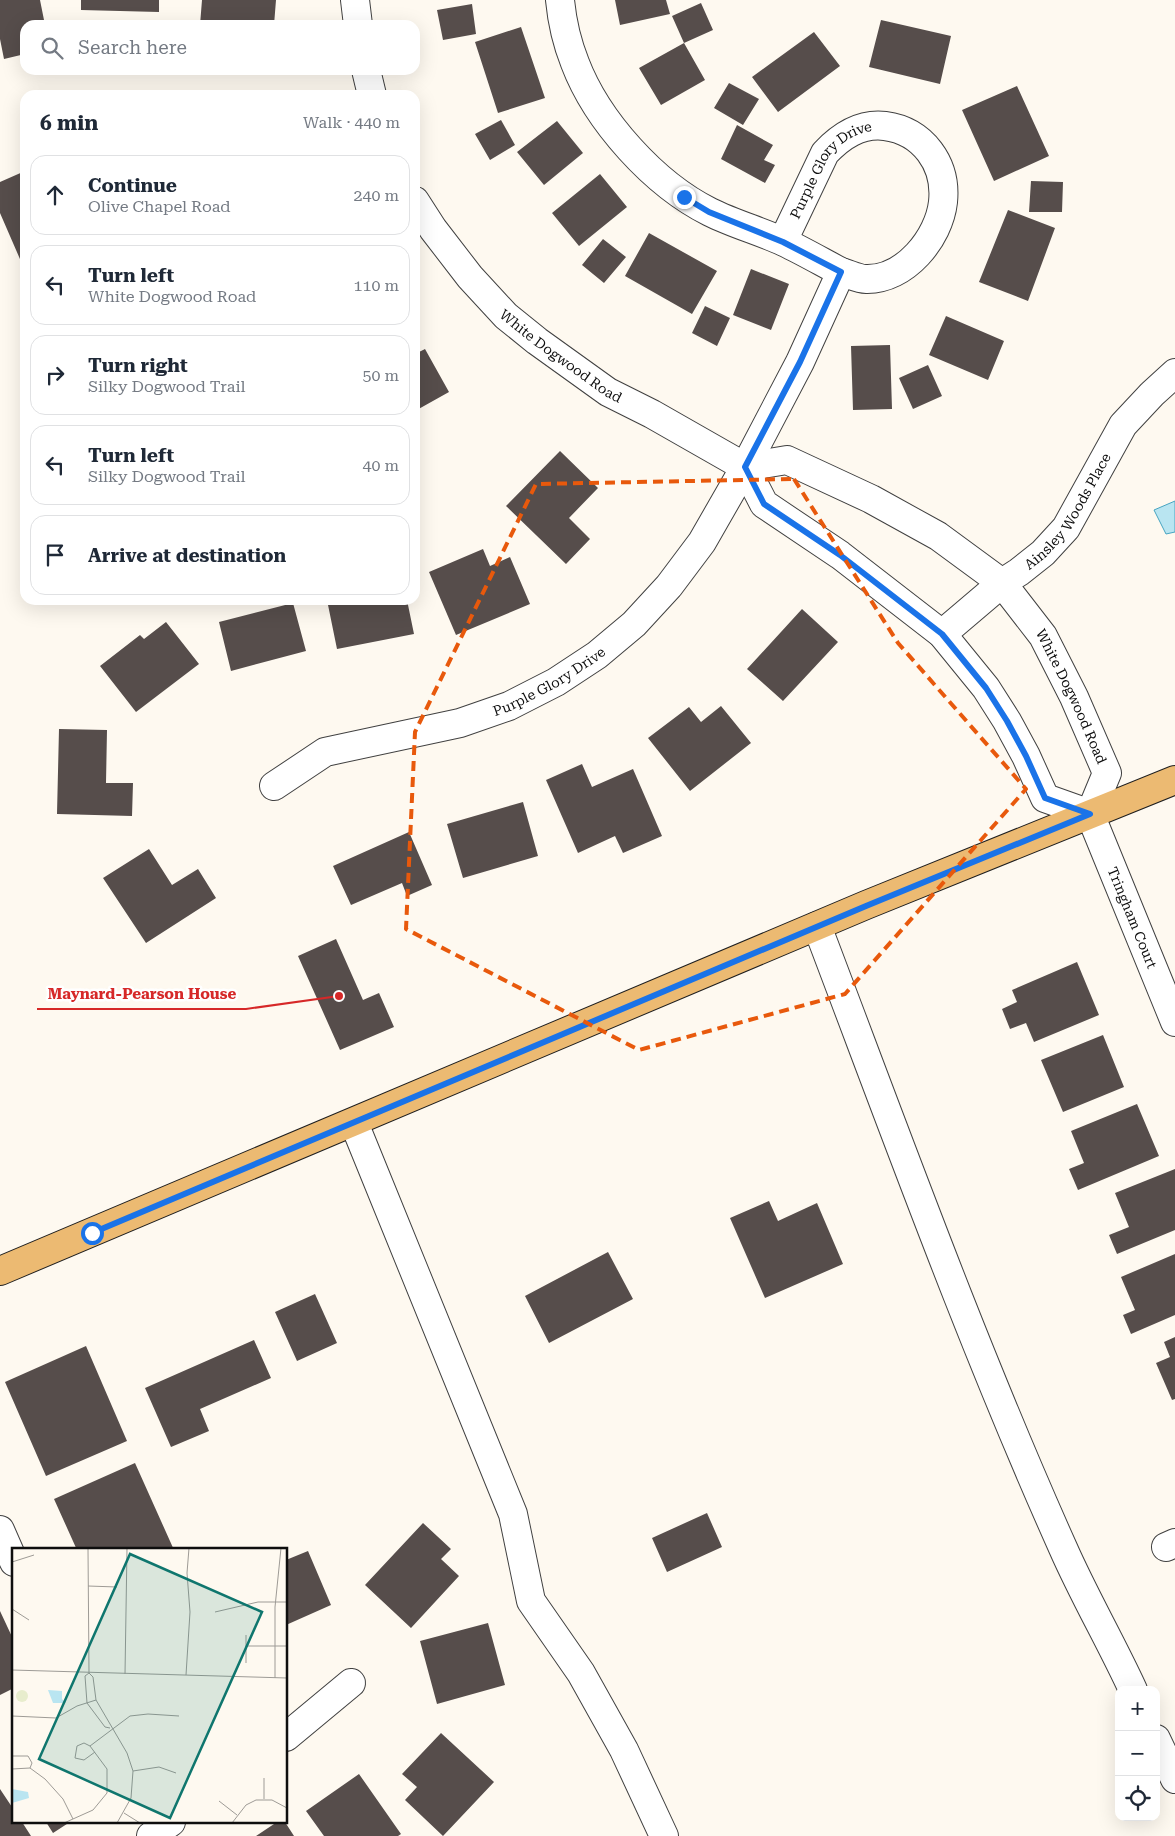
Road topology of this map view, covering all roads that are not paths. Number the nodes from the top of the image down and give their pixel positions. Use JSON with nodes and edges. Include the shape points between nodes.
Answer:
{"nodes":[{"id":1,"x":355,"y":0,"type":"edge"},
{"id":2,"x":560,"y":0,"type":"edge"},
{"id":3,"x":357,"y":20,"type":"edge"},
{"id":4,"x":367,"y":75,"type":"edge"},
{"id":5,"x":371,"y":90,"type":"edge"},
{"id":6,"x":420,"y":221,"type":"edge"},
{"id":7,"x":424,"y":236,"type":"edge"},
{"id":8,"x":783,"y":242,"type":"junction"},
{"id":9,"x":841,"y":272,"type":"junction"},
{"id":10,"x":1175,"y":373,"type":"edge"},
{"id":11,"x":745,"y":467,"type":"junction"},
{"id":12,"x":1002,"y":583,"type":"junction"},
{"id":13,"x":942,"y":634,"type":"junction"},
{"id":14,"x":1175,"y":780,"type":"edge"},
{"id":15,"x":274,"y":786,"type":"dead end"},
{"id":16,"x":1090,"y":814,"type":"junction"},
{"id":17,"x":817,"y":926,"type":"junction"},
{"id":18,"x":1175,"y":1022,"type":"edge"},
{"id":19,"x":354,"y":1123,"type":"junction"},
{"id":20,"x":0,"y":1271,"type":"edge"},
{"id":21,"x":1,"y":1535,"type":"edge"},
{"id":22,"x":12,"y":1558,"type":"edge"},
{"id":23,"x":351,"y":1683,"type":"dead end"},
{"id":24,"x":1131,"y":1686,"type":"edge"},
{"id":25,"x":288,"y":1734,"type":"edge"},
{"id":26,"x":1160,"y":1747,"type":"edge"},
{"id":27,"x":1175,"y":1779,"type":"edge"},
{"id":28,"x":168,"y":1824,"type":"edge"},
{"id":29,"x":151,"y":1836,"type":"edge"},
{"id":30,"x":664,"y":1836,"type":"edge"}],
"edges":[{"from":1,"to":3,"type":"street"},
{"from":2,"to":8,"type":"street","via":[[575,64],[616,134],[634,155],[684,197],[709,212]]},
{"from":4,"to":5,"type":"street"},
{"from":6,"to":7,"type":"street","name":"White Dogwood Road"},
{"from":7,"to":11,"type":"street","name":"White Dogwood Road","via":[[470,277],[506,316],[537,341],[608,392]]},
{"from":8,"to":9,"type":"street"},
{"from":8,"to":9,"type":"street","name":"Purple Glory Drive","via":[[825,153],[836,142],[858,129],[882,126],[897,128],[922,140],[932,153],[939,171],[943,202],[924,248],[910,263],[890,276],[866,280]]},
{"from":9,"to":11,"type":"street","name":"Purple Glory Drive","via":[[800,362]]},
{"from":10,"to":12,"type":"street","name":"Ainsley Woods Place","via":[[1123,425],[1066,528],[1043,553]]},
{"from":11,"to":12,"type":"street","name":"White Dogwood Road","via":[[787,460],[871,499],[938,536]]},
{"from":11,"to":13,"type":"street","via":[[764,504],[840,555]]},
{"from":11,"to":15,"type":"street","name":"Purple Glory Drive","via":[[702,542],[669,586],[634,624],[598,655],[556,682],[509,706],[460,722],[324,752]]},
{"from":12,"to":13,"type":"street","name":"Ainsley Woods Place"},
{"from":12,"to":16,"type":"street","name":"White Dogwood Road","via":[[1043,636],[1107,773]]},
{"from":13,"to":16,"type":"street","via":[[986,688],[1007,721],[1045,798]]},
{"from":14,"to":16,"type":"main road"},
{"from":16,"to":17,"type":"main road"},
{"from":16,"to":18,"type":"street","name":"Tringham Court"},
{"from":17,"to":19,"type":"main road"},
{"from":17,"to":24,"type":"street","via":[[1003,1408],[1064,1550]]},
{"from":19,"to":20,"type":"main road"},
{"from":19,"to":30,"type":"street","via":[[513,1514],[531,1601],[581,1673],[624,1750]]},
{"from":21,"to":22,"type":"street"},
{"from":23,"to":25,"type":"street"},
{"from":26,"to":27,"type":"street"},
{"from":28,"to":29,"type":"street"}]}
